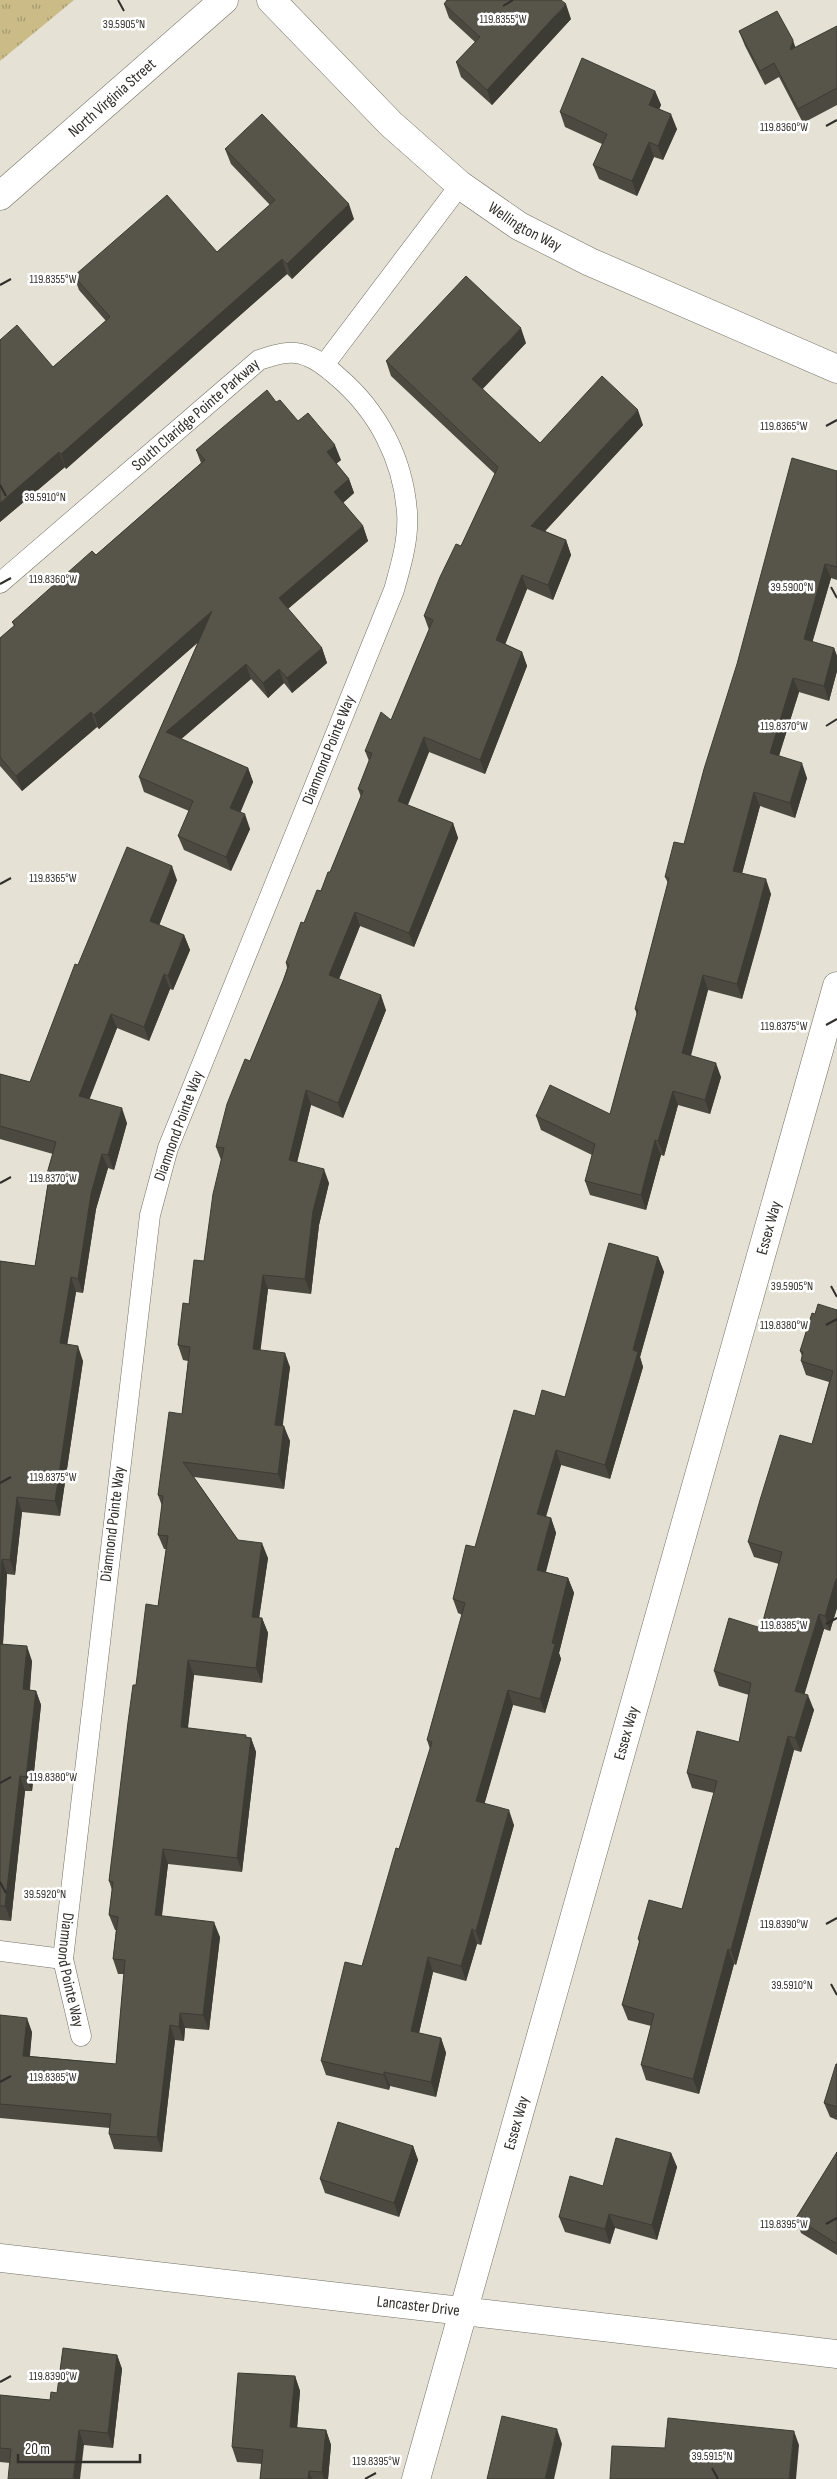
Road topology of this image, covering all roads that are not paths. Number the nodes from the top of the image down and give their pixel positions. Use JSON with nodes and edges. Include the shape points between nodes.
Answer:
{"nodes":[{"id":1,"x":224,"y":0,"type":"edge"},
{"id":2,"x":271,"y":0,"type":"edge"},
{"id":3,"x":460,"y":185,"type":"junction"},
{"id":4,"x":0,"y":196,"type":"edge"},
{"id":5,"x":324,"y":365,"type":"junction"},
{"id":6,"x":837,"y":369,"type":"edge"},
{"id":7,"x":0,"y":583,"type":"edge"},
{"id":8,"x":837,"y":986,"type":"edge"},
{"id":9,"x":0,"y":1951,"type":"edge"},
{"id":10,"x":62,"y":1959,"type":"junction"},
{"id":11,"x":81,"y":2036,"type":"dead end"},
{"id":12,"x":0,"y":2258,"type":"edge"},
{"id":13,"x":463,"y":2311,"type":"junction"},
{"id":14,"x":837,"y":2354,"type":"edge"},
{"id":15,"x":416,"y":2479,"type":"edge"}],
"edges":[{"from":1,"to":4,"type":"street","name":"North Virginia Street"},
{"from":2,"to":3,"type":"street","name":"Wellington Way","via":[[391,124]]},
{"from":3,"to":5,"type":"lane"},
{"from":3,"to":6,"type":"street","name":"Wellington Way","via":[[519,226],[590,262]]},
{"from":5,"to":7,"type":"lane","name":"South Claridge Pointe Parkway","via":[[306,355],[281,353],[259,360]]},
{"from":5,"to":10,"type":"lane","name":"Diamnond Pointe Way","via":[[357,392],[383,429],[400,469],[407,513],[404,556],[390,599],[168,1148],[150,1215]]},
{"from":8,"to":13,"type":"street","name":"Essex Way"},
{"from":9,"to":10,"type":"lane"},
{"from":10,"to":11,"type":"lane","name":"Diamnond Pointe Way"},
{"from":12,"to":13,"type":"street","name":"Lancaster Drive"},
{"from":13,"to":14,"type":"street","name":"Lancaster Drive"},
{"from":13,"to":15,"type":"street","name":"Essex Way"}]}
